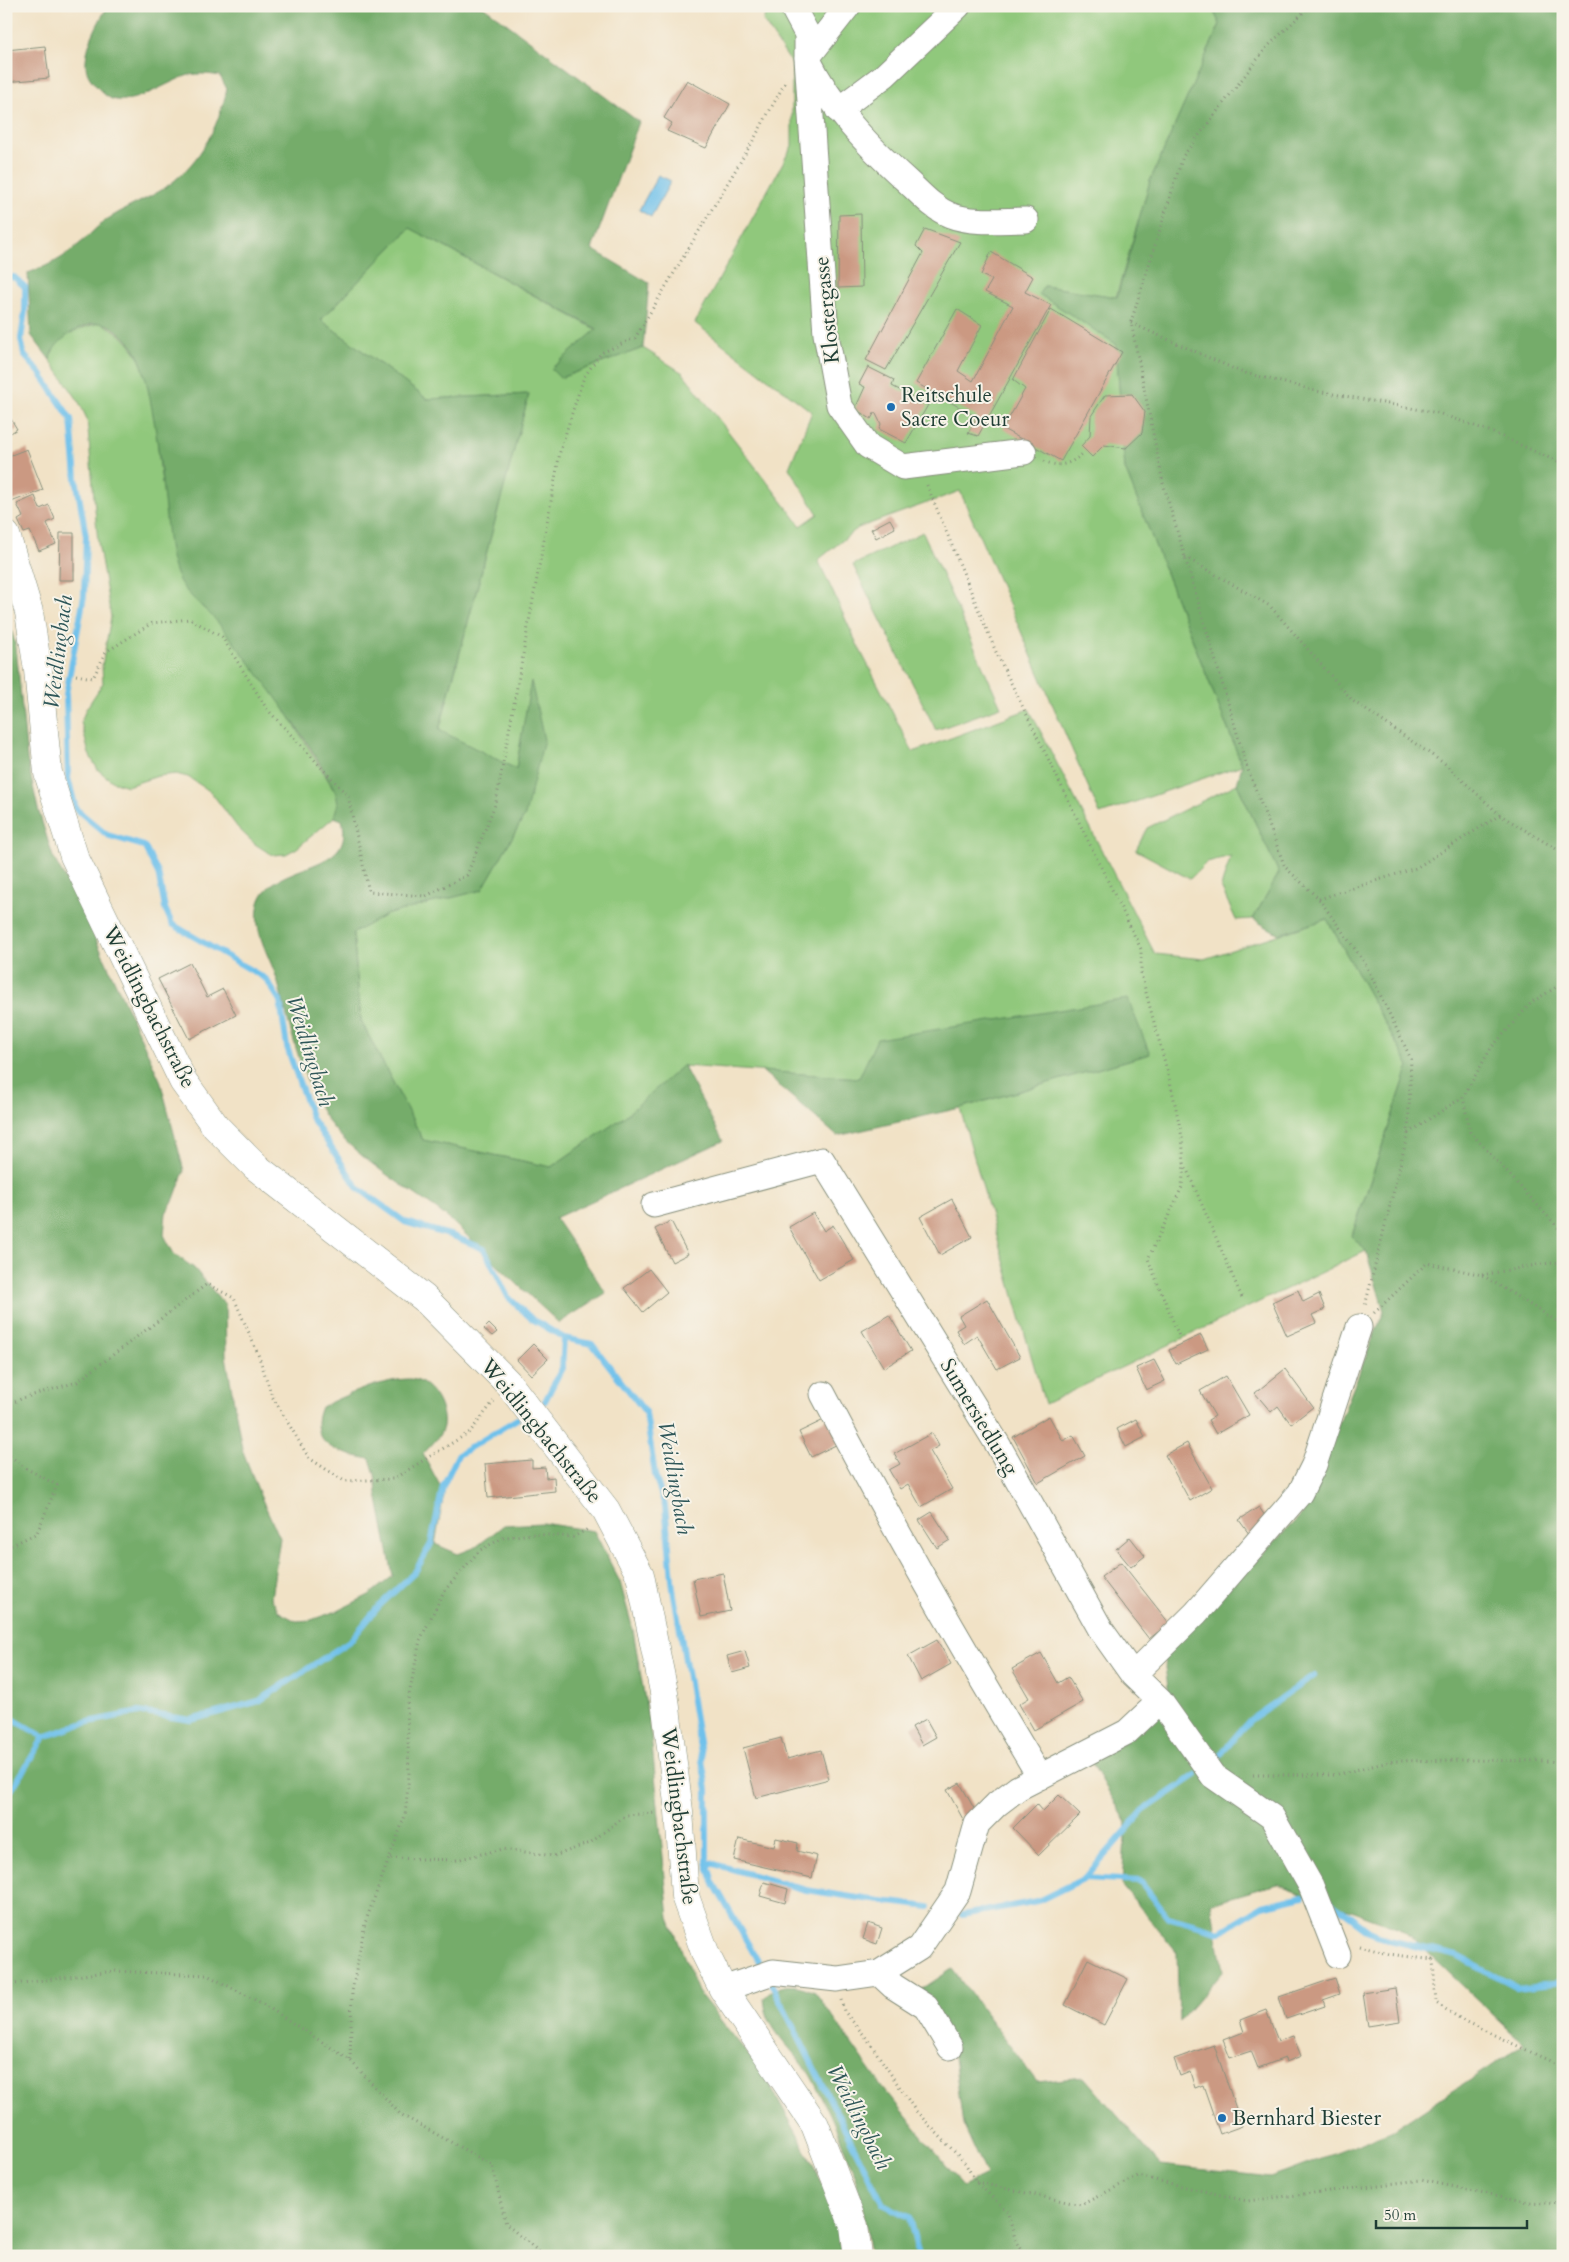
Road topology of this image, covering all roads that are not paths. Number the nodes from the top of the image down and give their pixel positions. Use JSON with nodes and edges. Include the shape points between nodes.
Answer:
{"nodes":[{"id":1,"x":792,"y":6,"type":"edge"},
{"id":2,"x":848,"y":6,"type":"edge"},
{"id":3,"x":958,"y":6,"type":"edge"},
{"id":4,"x":808,"y":68,"type":"junction"},
{"id":5,"x":838,"y":110,"type":"junction"},
{"id":6,"x":1026,"y":220,"type":"dead end"},
{"id":7,"x":1024,"y":452,"type":"road end"},
{"id":8,"x":6,"y":535,"type":"edge"},
{"id":9,"x":654,"y":1205,"type":"dead end"},
{"id":10,"x":1360,"y":1327,"type":"road end"},
{"id":11,"x":823,"y":1394,"type":"dead end"},
{"id":12,"x":1133,"y":1675,"type":"junction"},
{"id":13,"x":1160,"y":1701,"type":"junction"},
{"id":14,"x":1040,"y":1776,"type":"junction"},
{"id":15,"x":1338,"y":1955,"type":"road end"},
{"id":16,"x":879,"y":1973,"type":"junction"},
{"id":17,"x":723,"y":1989,"type":"junction"},
{"id":18,"x":950,"y":2047,"type":"dead end"},
{"id":19,"x":858,"y":2256,"type":"edge"}],
"edges":[{"from":1,"to":4,"type":"street","name":"Klostergasse","via":[[808,34]]},
{"from":2,"to":4,"type":"street"},
{"from":3,"to":5,"type":"street","via":[[885,75]]},
{"from":4,"to":5,"type":"street"},
{"from":4,"to":7,"type":"street","name":"Klostergasse","via":[[826,334],[839,405],[868,446],[903,467]]},
{"from":5,"to":6,"type":"street","via":[[874,152],[936,208],[966,219]]},
{"from":8,"to":17,"type":"main road","name":"Weidlingbachstraße","via":[[29,612],[48,773],[74,856],[183,1081],[216,1127],[256,1167],[424,1298],[508,1383],[606,1510],[640,1575],[664,1692],[679,1810],[685,1896],[706,1955]]},
{"from":9,"to":12,"type":"street","name":"Sumersiedlung","via":[[822,1160],[998,1445],[1101,1630]]},
{"from":10,"to":12,"type":"street","via":[[1314,1465],[1300,1494],[1196,1613]]},
{"from":11,"to":14,"type":"street","via":[[963,1650]]},
{"from":12,"to":13,"type":"street","name":"Sumersiedlung"},
{"from":13,"to":14,"type":"street","via":[[1127,1732]]},
{"from":13,"to":15,"type":"street","name":"Sumersiedlung","via":[[1213,1776],[1272,1817],[1311,1886]]},
{"from":14,"to":16,"type":"street","via":[[1004,1798],[977,1824],[958,1891],[919,1948]]},
{"from":16,"to":17,"type":"street","via":[[837,1979],[773,1972]]},
{"from":16,"to":18,"type":"street","via":[[926,2007]]},
{"from":17,"to":19,"type":"main road","name":"Weidlingbachstraße","via":[[816,2125],[854,2226]]}]}
